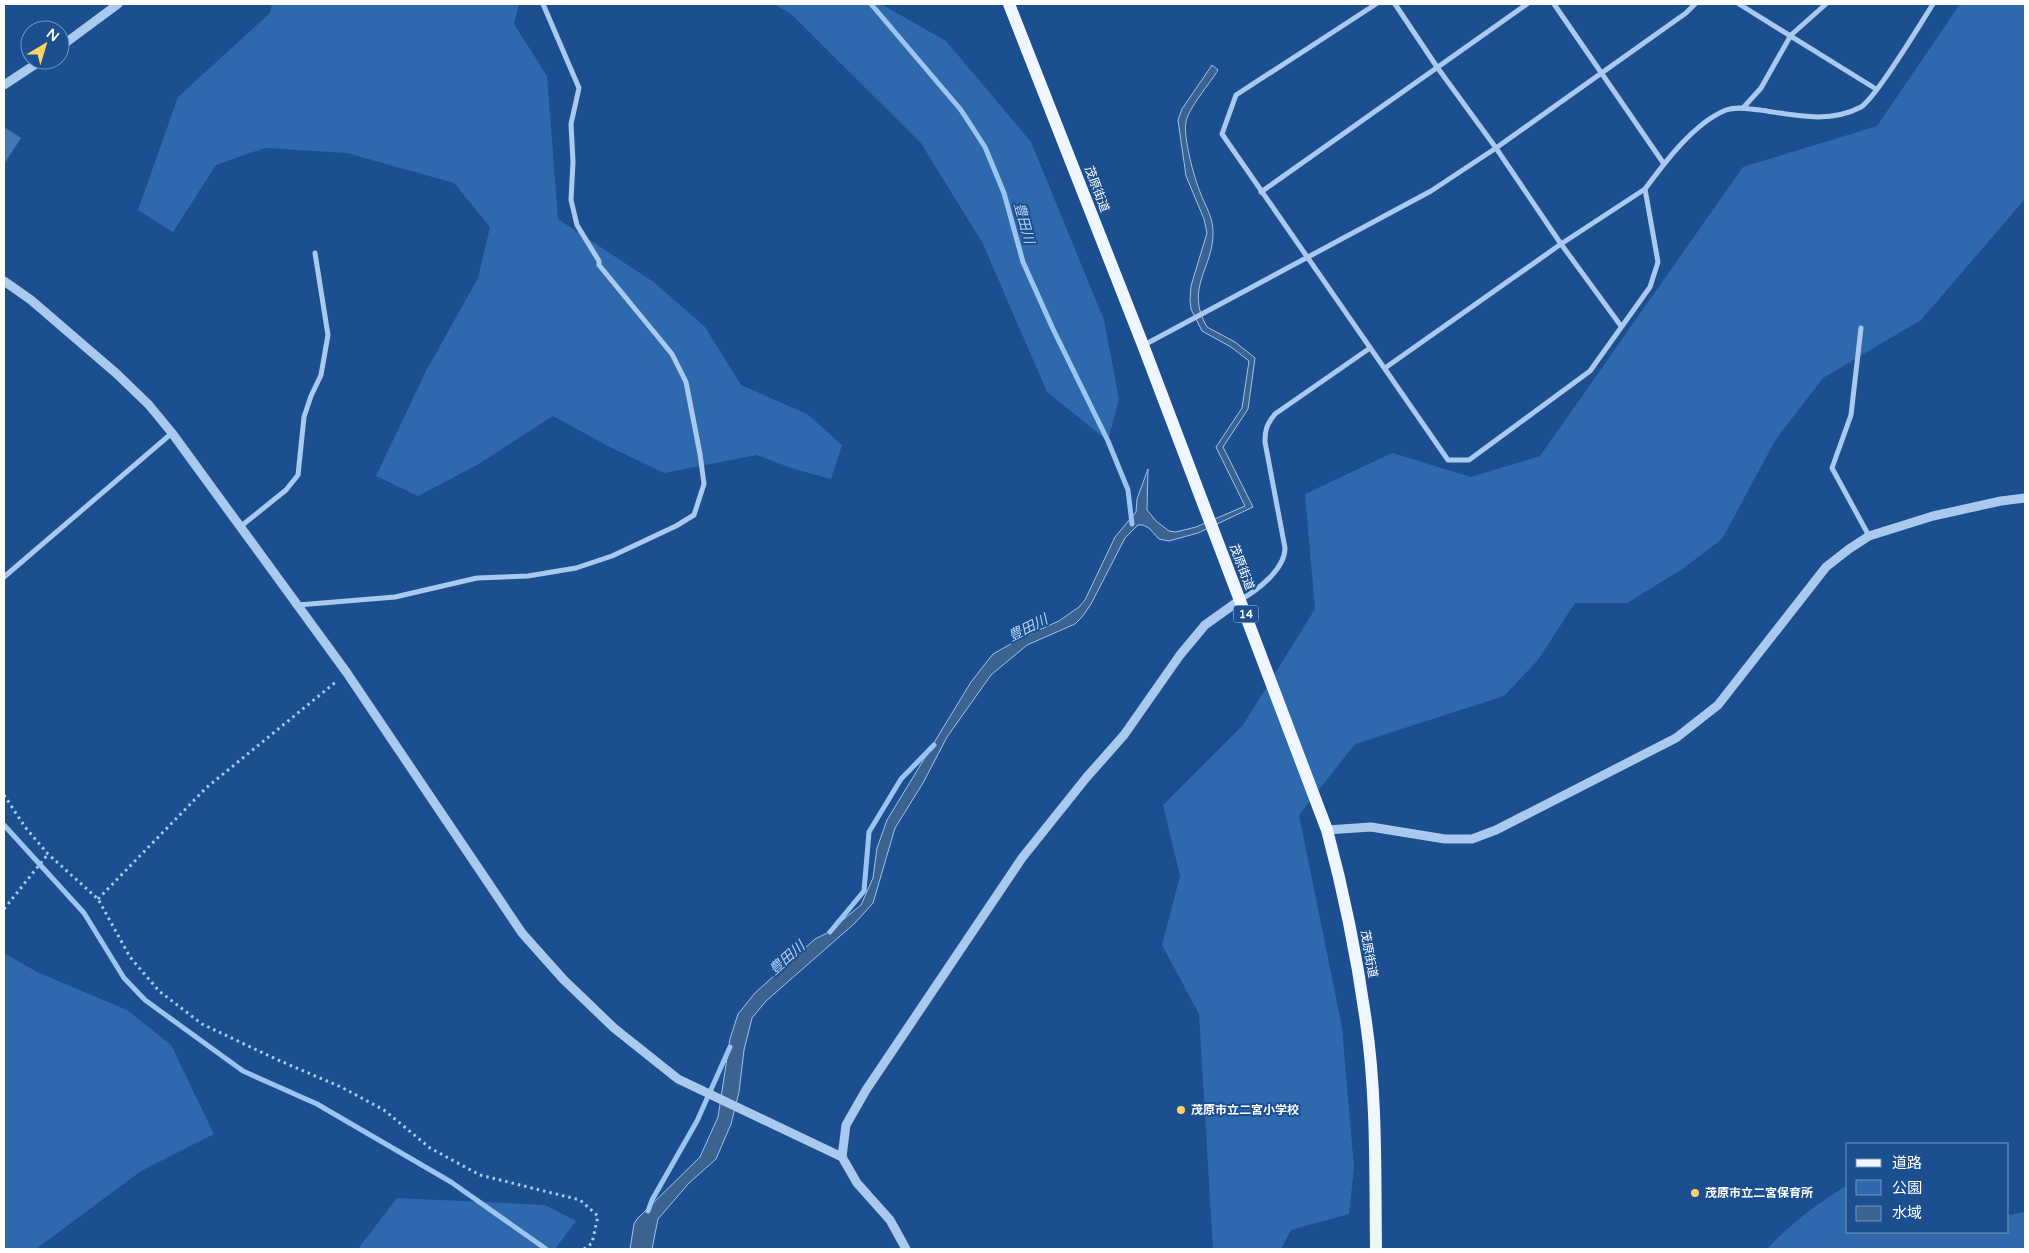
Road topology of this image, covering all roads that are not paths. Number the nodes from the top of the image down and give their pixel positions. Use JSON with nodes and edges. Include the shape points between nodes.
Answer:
{"nodes":[{"id":1,"x":118,"y":4,"type":"edge"},
{"id":2,"x":543,"y":4,"type":"edge"},
{"id":3,"x":1009,"y":4,"type":"edge"},
{"id":4,"x":1376,"y":4,"type":"edge"},
{"id":5,"x":1395,"y":4,"type":"edge"},
{"id":6,"x":1527,"y":4,"type":"edge"},
{"id":7,"x":1554,"y":4,"type":"edge"},
{"id":8,"x":1695,"y":4,"type":"edge"},
{"id":9,"x":1739,"y":4,"type":"edge"},
{"id":10,"x":1826,"y":4,"type":"edge"},
{"id":11,"x":1933,"y":4,"type":"edge"},
{"id":12,"x":1791,"y":35,"type":"junction"},
{"id":13,"x":70,"y":40,"type":"edge"},
{"id":14,"x":1437,"y":67,"type":"junction"},
{"id":15,"x":27,"y":70,"type":"edge"},
{"id":16,"x":1602,"y":74,"type":"junction"},
{"id":17,"x":4,"y":85,"type":"edge"},
{"id":18,"x":1876,"y":89,"type":"junction"},
{"id":19,"x":1744,"y":108,"type":"junction"},
{"id":20,"x":1496,"y":148,"type":"junction"},
{"id":21,"x":1664,"y":164,"type":"junction"},
{"id":22,"x":1645,"y":189,"type":"junction"},
{"id":23,"x":1262,"y":192,"type":"junction"},
{"id":24,"x":1561,"y":244,"type":"junction"},
{"id":25,"x":315,"y":253,"type":"dead end"},
{"id":26,"x":1307,"y":259,"type":"junction"},
{"id":27,"x":4,"y":281,"type":"edge"},
{"id":28,"x":1621,"y":326,"type":"junction"},
{"id":29,"x":1861,"y":328,"type":"dead end"},
{"id":30,"x":1143,"y":345,"type":"junction"},
{"id":31,"x":1370,"y":348,"type":"junction"},
{"id":32,"x":1385,"y":368,"type":"junction"},
{"id":33,"x":172,"y":433,"type":"junction"},
{"id":34,"x":2025,"y":498,"type":"edge"},
{"id":35,"x":240,"y":527,"type":"junction"},
{"id":36,"x":1869,"y":536,"type":"junction"},
{"id":37,"x":4,"y":577,"type":"edge"},
{"id":38,"x":1240,"y":600,"type":"junction"},
{"id":39,"x":298,"y":605,"type":"junction"},
{"id":40,"x":1327,"y":830,"type":"junction"},
{"id":41,"x":842,"y":1157,"type":"junction"},
{"id":42,"x":906,"y":1249,"type":"edge"},
{"id":43,"x":1376,"y":1249,"type":"edge"}],
"edges":[{"from":1,"to":13,"type":"street"},
{"from":2,"to":39,"type":"street","via":[[580,88],[570,124],[571,200],[577,225],[599,266],[672,354],[686,382],[704,484],[694,515],[612,556],[576,568],[528,576],[477,578],[395,597]]},
{"from":3,"to":30,"type":"main road","name":"茂原街道","number":"14"},
{"from":4,"to":23,"type":"street","via":[[1236,95],[1222,134]]},
{"from":5,"to":14,"type":"street"},
{"from":6,"to":14,"type":"street"},
{"from":7,"to":16,"type":"street"},
{"from":8,"to":16,"type":"street"},
{"from":9,"to":12,"type":"street"},
{"from":10,"to":12,"type":"street"},
{"from":11,"to":18,"type":"street"},
{"from":12,"to":18,"type":"street"},
{"from":12,"to":19,"type":"street","via":[[1761,88]]},
{"from":14,"to":20,"type":"street"},
{"from":14,"to":23,"type":"street"},
{"from":15,"to":17,"type":"street"},
{"from":16,"to":20,"type":"street"},
{"from":16,"to":21,"type":"street"},
{"from":18,"to":19,"type":"street","via":[[1862,106],[1830,117],[1815,118]]},
{"from":19,"to":21,"type":"street","via":[[1727,110],[1709,120]]},
{"from":20,"to":24,"type":"street"},
{"from":20,"to":26,"type":"street","via":[[1431,191]]},
{"from":21,"to":22,"type":"street"},
{"from":22,"to":24,"type":"street"},
{"from":22,"to":28,"type":"street","via":[[1658,262],[1650,286]]},
{"from":23,"to":26,"type":"street"},
{"from":24,"to":28,"type":"street"},
{"from":24,"to":32,"type":"street"},
{"from":25,"to":35,"type":"street","via":[[328,335],[321,375],[304,417],[298,476],[286,490]]},
{"from":26,"to":30,"type":"street"},
{"from":26,"to":31,"type":"street"},
{"from":27,"to":33,"type":"street","via":[[117,374]]},
{"from":28,"to":32,"type":"street","via":[[1590,371],[1469,460],[1448,460]]},
{"from":29,"to":36,"type":"street","via":[[1851,415],[1832,468]]},
{"from":30,"to":38,"type":"main road","name":"茂原街道","number":"14"},
{"from":31,"to":32,"type":"street"},
{"from":31,"to":38,"type":"street","via":[[1275,414],[1267,423],[1265,442],[1285,557],[1251,594]]},
{"from":33,"to":35,"type":"street"},
{"from":33,"to":37,"type":"street"},
{"from":34,"to":36,"type":"street","via":[[1933,516]]},
{"from":35,"to":39,"type":"street"},
{"from":36,"to":40,"type":"street","via":[[1826,567],[1718,705],[1676,738],[1496,830],[1472,839],[1445,839],[1371,827]]},
{"from":38,"to":40,"type":"main road","name":"茂原街道","number":"14"},
{"from":38,"to":41,"type":"street","via":[[1205,626],[1180,655],[1124,735],[1022,858],[866,1090],[846,1125]]},
{"from":39,"to":41,"type":"street","via":[[348,672],[522,933],[563,979],[614,1028],[678,1080]]},
{"from":40,"to":43,"type":"main road","name":"茂原街道","number":"14","via":[[1343,894],[1366,1024],[1373,1103]]},
{"from":41,"to":42,"type":"street","via":[[857,1183],[890,1220]]}]}
